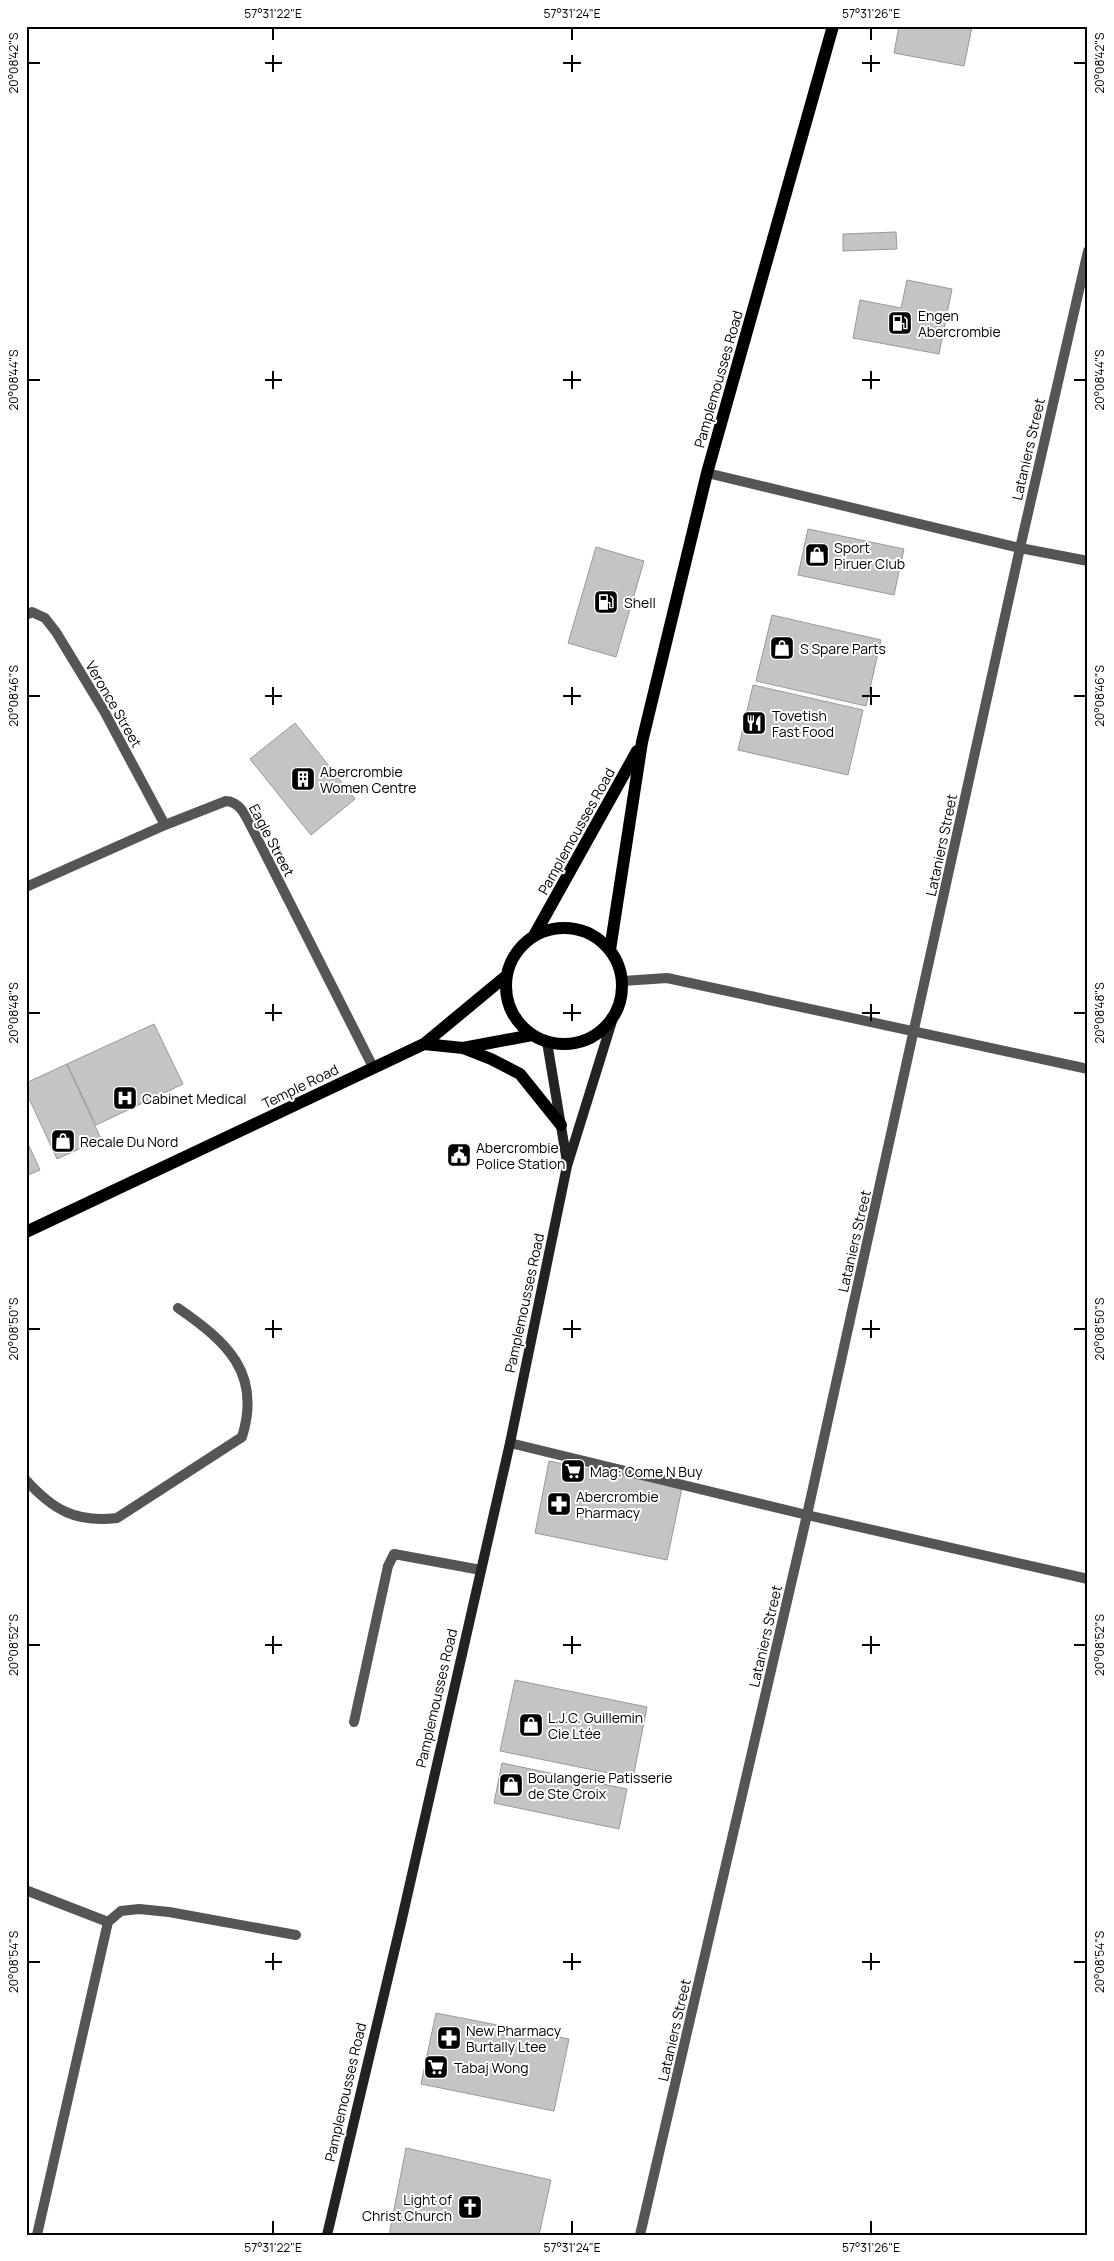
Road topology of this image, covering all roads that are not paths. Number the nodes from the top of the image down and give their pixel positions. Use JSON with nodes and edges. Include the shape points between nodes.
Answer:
{"nodes":[{"id":1,"x":833,"y":26,"type":"edge"},
{"id":2,"x":1088,"y":251,"type":"edge"},
{"id":3,"x":707,"y":473,"type":"junction"},
{"id":4,"x":1020,"y":548,"type":"junction"},
{"id":5,"x":1088,"y":561,"type":"edge"},
{"id":6,"x":26,"y":615,"type":"edge"},
{"id":7,"x":642,"y":742,"type":"junction"},
{"id":8,"x":166,"y":825,"type":"junction"},
{"id":9,"x":26,"y":886,"type":"edge"},
{"id":10,"x":536,"y":934,"type":"junction"},
{"id":11,"x":610,"y":950,"type":"junction"},
{"id":12,"x":506,"y":976,"type":"junction"},
{"id":13,"x":623,"y":981,"type":"junction"},
{"id":14,"x":613,"y":1018,"type":"junction"},
{"id":15,"x":915,"y":1030,"type":"junction"},
{"id":16,"x":532,"y":1036,"type":"junction"},
{"id":17,"x":547,"y":1042,"type":"junction"},
{"id":18,"x":424,"y":1044,"type":"junction"},
{"id":19,"x":463,"y":1048,"type":"junction"},
{"id":20,"x":373,"y":1067,"type":"junction"},
{"id":21,"x":1088,"y":1069,"type":"edge"},
{"id":22,"x":561,"y":1125,"type":"junction"},
{"id":23,"x":567,"y":1166,"type":"junction"},
{"id":24,"x":26,"y":1232,"type":"edge"},
{"id":25,"x":178,"y":1308,"type":"dead end"},
{"id":26,"x":510,"y":1443,"type":"junction"},
{"id":27,"x":26,"y":1480,"type":"edge"},
{"id":28,"x":807,"y":1515,"type":"junction"},
{"id":29,"x":481,"y":1570,"type":"junction"},
{"id":30,"x":1088,"y":1579,"type":"edge"},
{"id":31,"x":354,"y":1722,"type":"dead end"},
{"id":32,"x":28,"y":1891,"type":"dead end"},
{"id":33,"x":108,"y":1922,"type":"junction"},
{"id":34,"x":296,"y":1935,"type":"dead end"},
{"id":35,"x":37,"y":2235,"type":"edge"},
{"id":36,"x":327,"y":2235,"type":"edge"},
{"id":37,"x":640,"y":2235,"type":"edge"}],
"edges":[{"from":1,"to":3,"type":"main road","name":"Pamplemousses Road"},
{"from":2,"to":4,"type":"street","name":"Lataniers Street"},
{"from":3,"to":4,"type":"street"},
{"from":3,"to":7,"type":"main road","name":"Pamplemousses Road"},
{"from":4,"to":5,"type":"street"},
{"from":4,"to":15,"type":"street","name":"Lataniers Street"},
{"from":6,"to":8,"type":"street","name":"Veronce Street","via":[[32,612],[45,618],[56,632]]},
{"from":7,"to":10,"type":"main road","name":"Pamplemousses Road"},
{"from":7,"to":11,"type":"main road","name":"Pamplemousses Road"},
{"from":8,"to":9,"type":"street","name":"Eagle Street"},
{"from":8,"to":20,"type":"street","name":"Eagle Street","via":[[226,801],[233,801],[240,807]]},
{"from":10,"to":11,"type":"main road","via":[[551,928],[568,927],[584,931]]},
{"from":10,"to":12,"type":"main road","via":[[516,952]]},
{"from":11,"to":13,"type":"main road"},
{"from":12,"to":16,"type":"main road","via":[[505,993],[510,1010]]},
{"from":12,"to":18,"type":"main road","name":"Temple Road"},
{"from":13,"to":14,"type":"main road","via":[[621,1001]]},
{"from":13,"to":15,"type":"street","via":[[667,978]]},
{"from":14,"to":17,"type":"main road","via":[[591,1038],[562,1045]]},
{"from":14,"to":23,"type":"main road"},
{"from":15,"to":21,"type":"street"},
{"from":15,"to":28,"type":"street","name":"Lataniers Street"},
{"from":16,"to":17,"type":"main road"},
{"from":16,"to":19,"type":"main road"},
{"from":17,"to":22,"type":"main road"},
{"from":18,"to":19,"type":"main road"},
{"from":18,"to":20,"type":"main road","name":"Temple Road"},
{"from":19,"to":22,"type":"main road","via":[[520,1074]]},
{"from":20,"to":24,"type":"main road","name":"Temple Road"},
{"from":22,"to":23,"type":"main road"},
{"from":23,"to":26,"type":"main road","name":"Pamplemousses Road"},
{"from":25,"to":27,"type":"street","via":[[208,1328],[235,1360],[247,1384],[250,1401],[242,1437],[117,1518],[100,1520],[67,1514]]},
{"from":26,"to":28,"type":"street"},
{"from":26,"to":29,"type":"main road","name":"Pamplemousses Road"},
{"from":28,"to":30,"type":"street"},
{"from":28,"to":37,"type":"street","name":"Lataniers Street"},
{"from":29,"to":31,"type":"street","via":[[394,1554],[388,1566]]},
{"from":29,"to":36,"type":"main road","name":"Pamplemousses Road"},
{"from":32,"to":33,"type":"street"},
{"from":33,"to":34,"type":"street","via":[[121,1911],[139,1909]]},
{"from":33,"to":35,"type":"street"}]}
